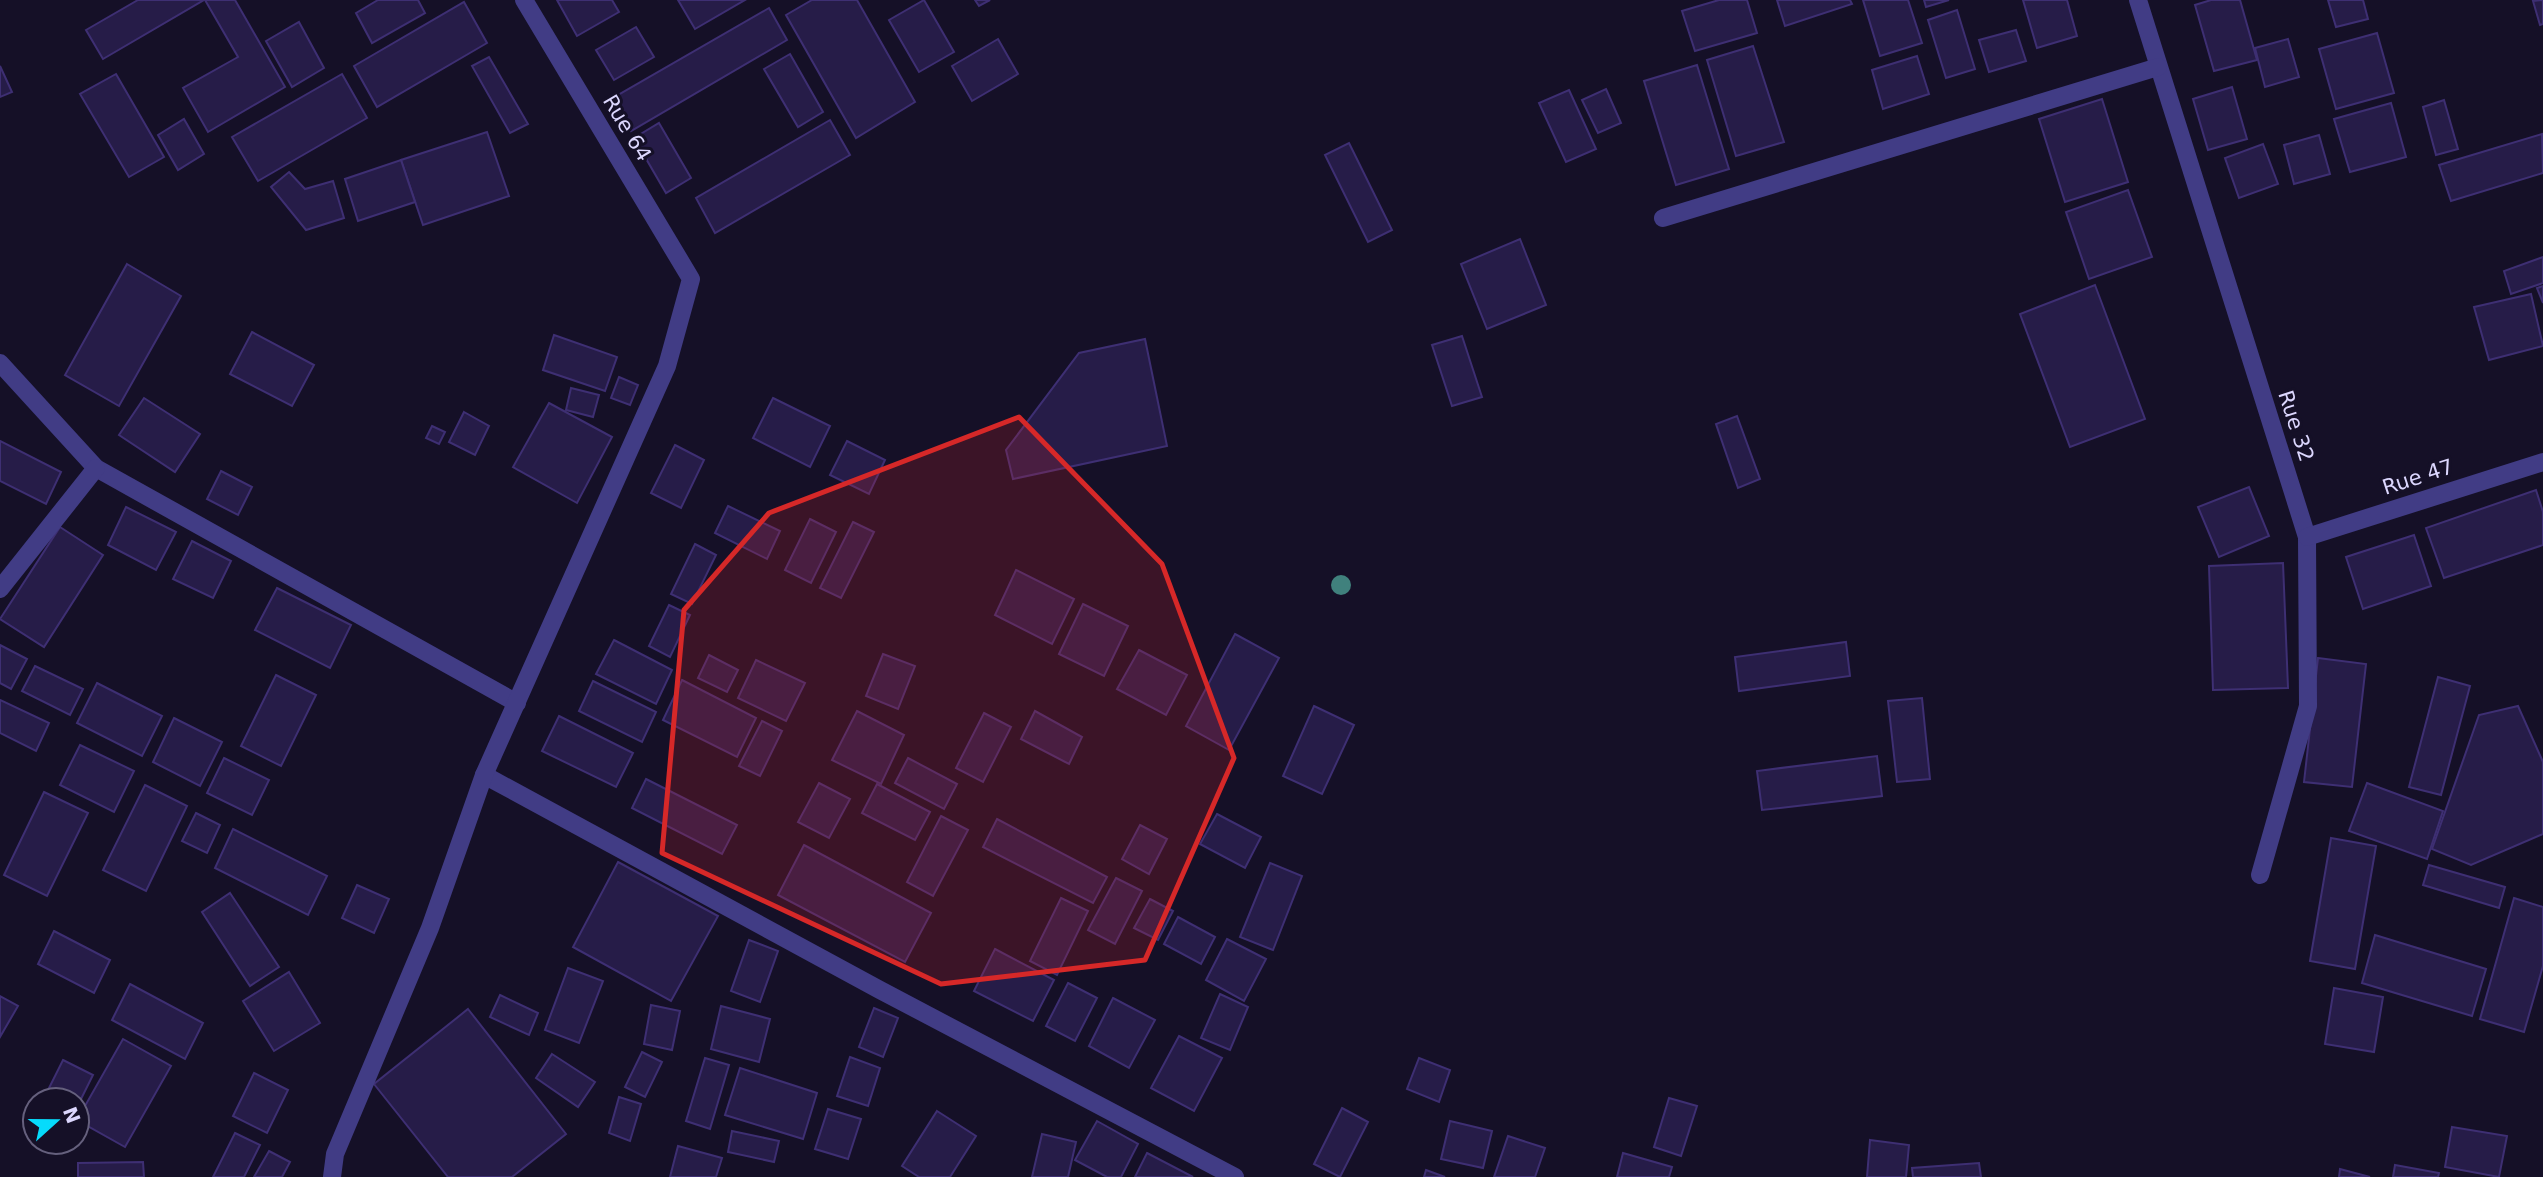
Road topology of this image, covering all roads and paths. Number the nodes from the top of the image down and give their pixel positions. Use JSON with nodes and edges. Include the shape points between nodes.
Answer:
{"nodes":[{"id":1,"x":524,"y":0,"type":"edge"},
{"id":2,"x":2138,"y":0,"type":"edge"},
{"id":3,"x":2158,"y":67,"type":"junction"},
{"id":4,"x":1663,"y":218,"type":"dead end"},
{"id":5,"x":0,"y":363,"type":"edge"},
{"id":6,"x":2543,"y":461,"type":"edge"},
{"id":7,"x":96,"y":468,"type":"junction"},
{"id":8,"x":2307,"y":537,"type":"junction"},
{"id":9,"x":0,"y":589,"type":"edge"},
{"id":10,"x":516,"y":703,"type":"junction"},
{"id":11,"x":484,"y":775,"type":"junction"},
{"id":12,"x":2260,"y":875,"type":"dead end"},
{"id":13,"x":332,"y":1177,"type":"edge"},
{"id":14,"x":1235,"y":1177,"type":"edge"}],
"edges":[{"from":1,"to":10,"type":"street","name":"Rue 64","via":[[691,279],[667,366]]},
{"from":2,"to":3,"type":"street","name":"Rue 32"},
{"from":3,"to":4,"type":"street"},
{"from":3,"to":8,"type":"street","name":"Rue 32"},
{"from":5,"to":7,"type":"street"},
{"from":6,"to":8,"type":"street","name":"Rue 47"},
{"from":7,"to":9,"type":"street"},
{"from":7,"to":10,"type":"street"},
{"from":8,"to":12,"type":"street","name":"Rue 32","via":[[2308,706]]},
{"from":10,"to":11,"type":"street"},
{"from":11,"to":13,"type":"street","via":[[430,928],[335,1154]]},
{"from":11,"to":14,"type":"street"}]}
